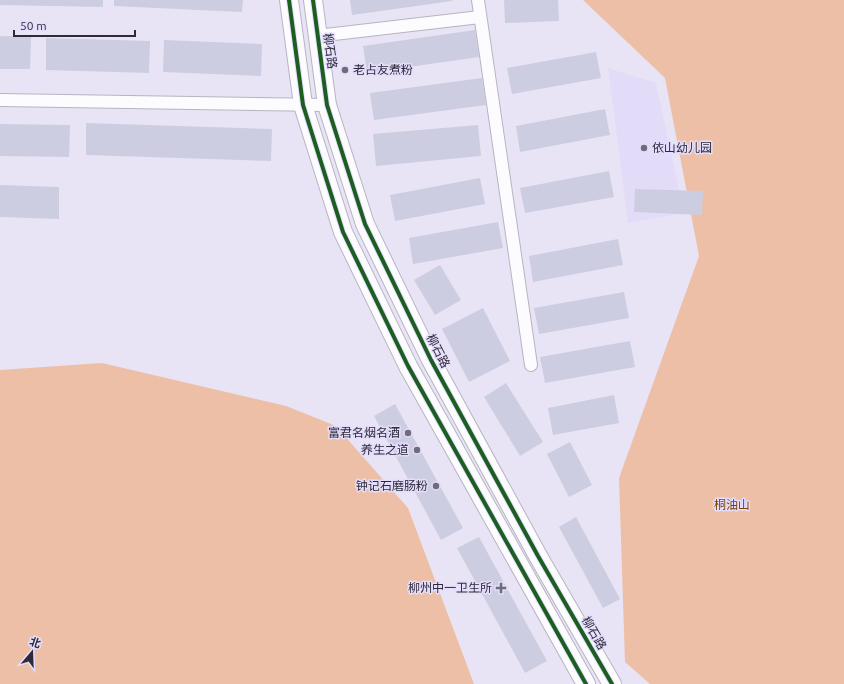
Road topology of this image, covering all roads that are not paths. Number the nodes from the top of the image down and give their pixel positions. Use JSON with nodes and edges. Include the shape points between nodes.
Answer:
{"nodes":[{"id":1,"x":289,"y":0,"type":"edge"},
{"id":2,"x":312,"y":0,"type":"edge"},
{"id":3,"x":478,"y":0,"type":"edge"},
{"id":4,"x":480,"y":17,"type":"junction"},
{"id":5,"x":318,"y":36,"type":"junction"},
{"id":6,"x":0,"y":100,"type":"edge"},
{"id":7,"x":303,"y":105,"type":"junction"},
{"id":8,"x":327,"y":105,"type":"junction"},
{"id":9,"x":531,"y":365,"type":"dead end"},
{"id":10,"x":586,"y":684,"type":"edge"},
{"id":11,"x":612,"y":684,"type":"edge"}],
"edges":[{"from":1,"to":7,"type":"main road"},
{"from":2,"to":5,"type":"main road","name":"柳石路"},
{"from":3,"to":4,"type":"street"},
{"from":4,"to":5,"type":"street"},
{"from":4,"to":9,"type":"street"},
{"from":5,"to":8,"type":"main road","name":"柳石路"},
{"from":6,"to":7,"type":"street"},
{"from":7,"to":8,"type":"street"},
{"from":7,"to":10,"type":"main road","via":[[343,232],[408,366]]},
{"from":8,"to":11,"type":"main road","name":"柳石路","via":[[364,224],[431,360],[538,556]]}]}
